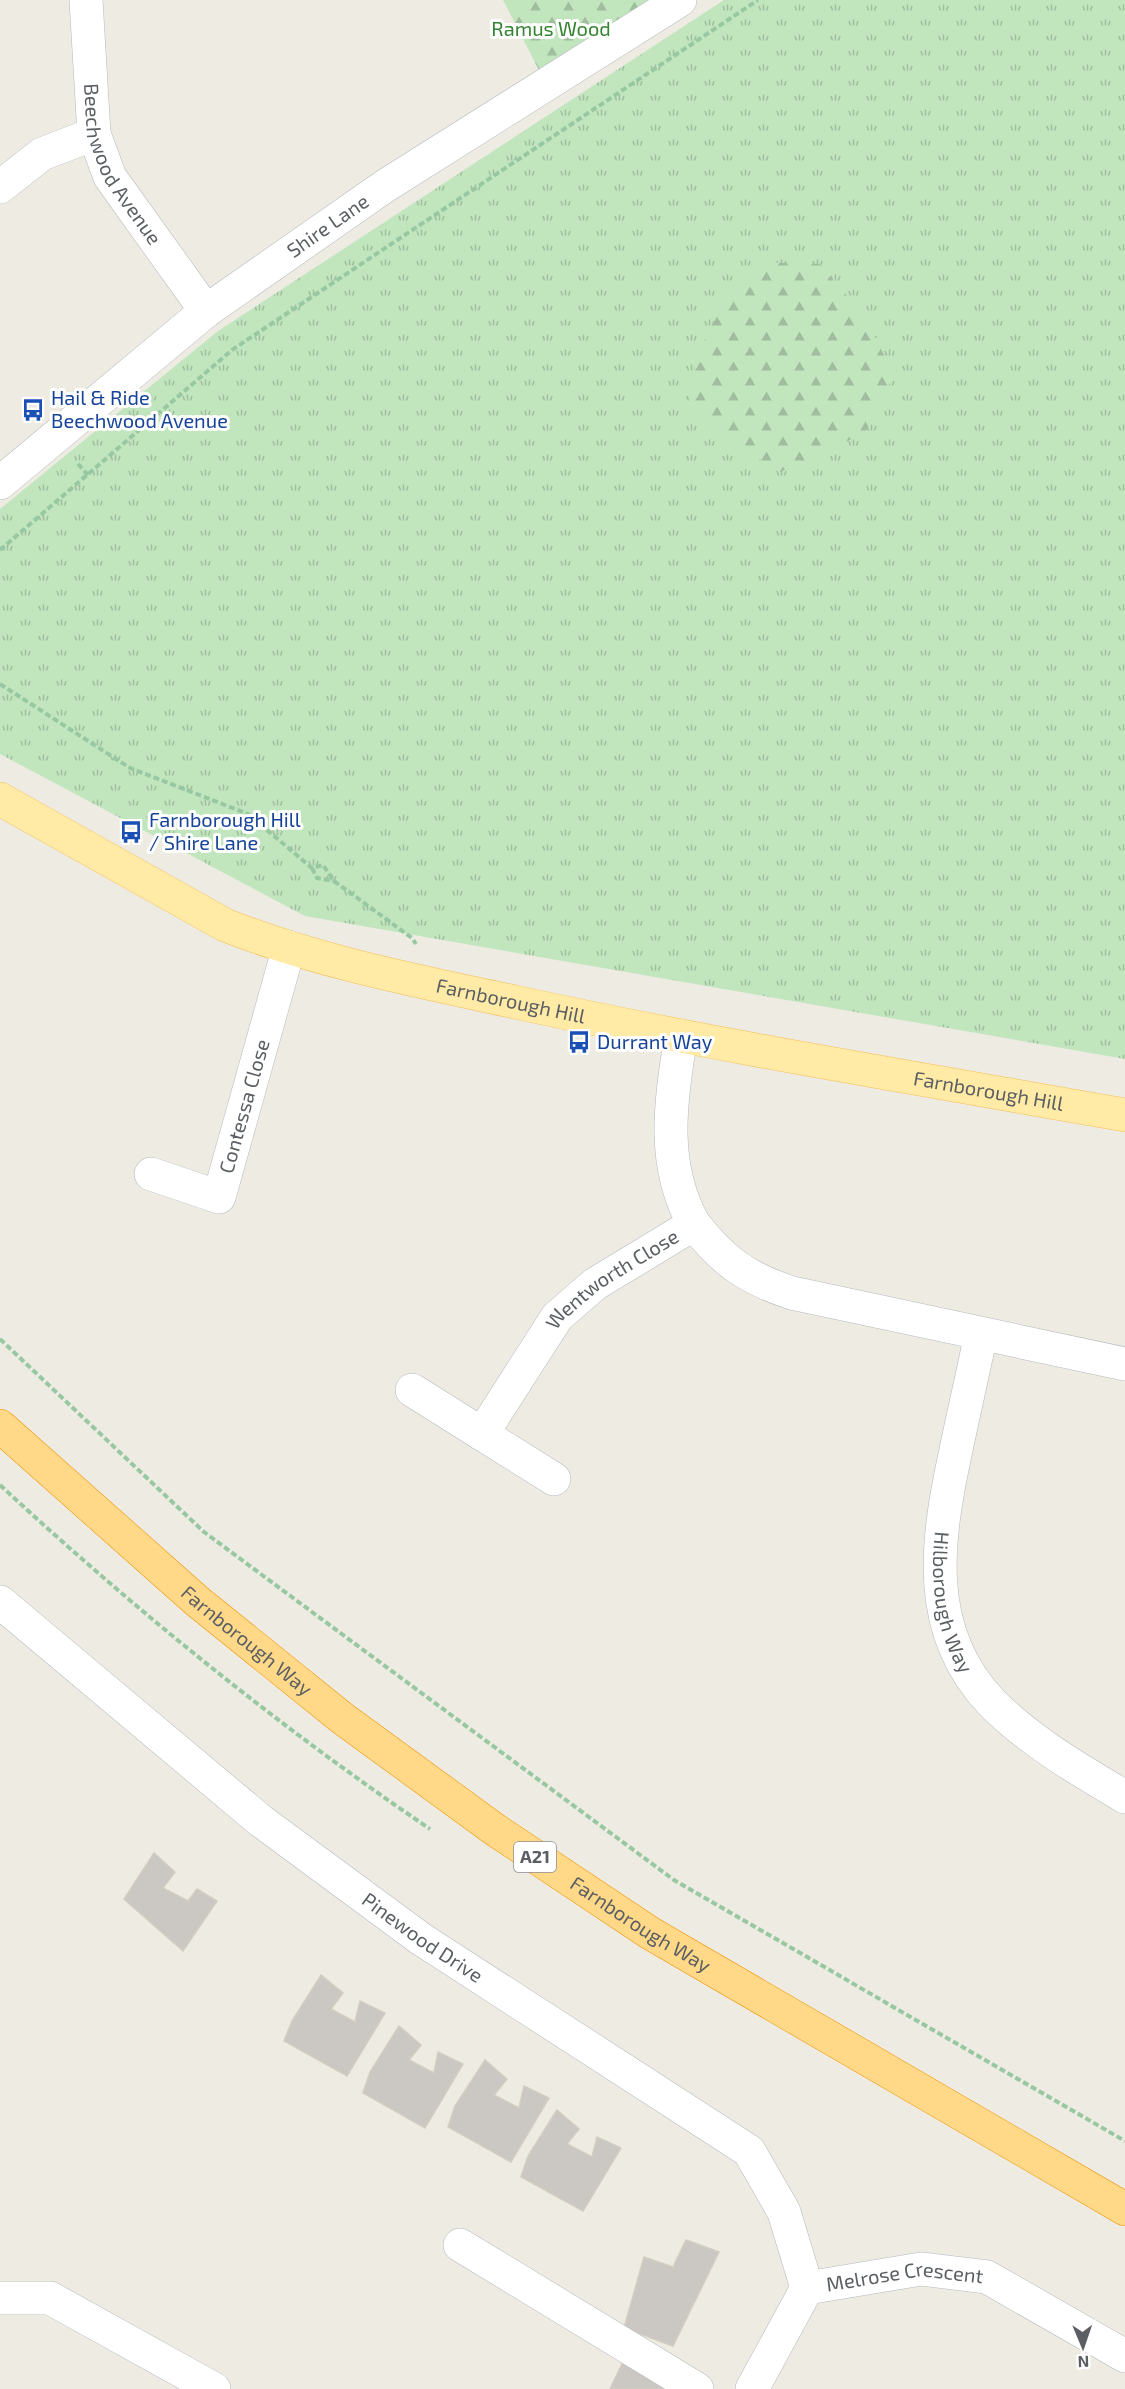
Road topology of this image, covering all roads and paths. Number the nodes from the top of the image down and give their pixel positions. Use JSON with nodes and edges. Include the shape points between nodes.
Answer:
{"nodes":[{"id":1,"x":86,"y":0,"type":"edge"},
{"id":2,"x":680,"y":0,"type":"edge"},
{"id":3,"x":758,"y":0,"type":"edge"},
{"id":4,"x":94,"y":134,"type":"junction"},
{"id":5,"x":0,"y":187,"type":"edge"},
{"id":6,"x":206,"y":311,"type":"junction"},
{"id":7,"x":0,"y":483,"type":"edge"},
{"id":8,"x":0,"y":550,"type":"edge"},
{"id":9,"x":0,"y":684,"type":"edge"},
{"id":10,"x":0,"y":799,"type":"edge"},
{"id":11,"x":312,"y":867,"type":"junction"},
{"id":12,"x":334,"y":881,"type":"junction"},
{"id":13,"x":289,"y":947,"type":"junction"},
{"id":14,"x":441,"y":986,"type":"junction"},
{"id":15,"x":681,"y":1036,"type":"junction"},
{"id":16,"x":1125,"y":1115,"type":"edge"},
{"id":17,"x":151,"y":1174,"type":"dead end"},
{"id":18,"x":693,"y":1224,"type":"junction"},
{"id":19,"x":981,"y":1334,"type":"junction"},
{"id":20,"x":0,"y":1339,"type":"edge"},
{"id":21,"x":1125,"y":1364,"type":"edge"},
{"id":22,"x":412,"y":1390,"type":"dead end"},
{"id":23,"x":0,"y":1426,"type":"edge"},
{"id":24,"x":482,"y":1434,"type":"junction"},
{"id":25,"x":554,"y":1479,"type":"dead end"},
{"id":26,"x":0,"y":1602,"type":"edge"},
{"id":27,"x":1125,"y":1797,"type":"edge"},
{"id":28,"x":1125,"y":2141,"type":"edge"},
{"id":29,"x":1125,"y":2209,"type":"edge"},
{"id":30,"x":460,"y":2245,"type":"dead end"},
{"id":31,"x":807,"y":2288,"type":"junction"},
{"id":32,"x":0,"y":2298,"type":"edge"},
{"id":33,"x":1125,"y":2356,"type":"edge"},
{"id":34,"x":213,"y":2389,"type":"edge"},
{"id":35,"x":697,"y":2389,"type":"edge"},
{"id":36,"x":752,"y":2389,"type":"edge"}],
"edges":[{"from":1,"to":4,"type":"street","name":"Beechwood Avenue"},
{"from":2,"to":6,"type":"street","name":"Shire Lane","via":[[385,186]]},
{"from":3,"to":8,"type":"path","via":[[232,350]]},
{"from":4,"to":5,"type":"street","via":[[42,154]]},
{"from":4,"to":6,"type":"street","name":"Beechwood Avenue","via":[[110,177]]},
{"from":6,"to":7,"type":"street","name":"Shire Lane"},
{"from":9,"to":11,"type":"path","via":[[130,768],[248,814]]},
{"from":10,"to":13,"type":"main road","name":"Farnborough Hill","via":[[225,924]]},
{"from":11,"to":12,"type":"path","via":[[317,878]]},
{"from":11,"to":12,"type":"path","via":[[323,865]]},
{"from":12,"to":14,"type":"path","via":[[412,938]]},
{"from":13,"to":14,"type":"main road","name":"Farnborough Hill"},
{"from":13,"to":17,"type":"street","name":"Contessa Close","via":[[219,1197]]},
{"from":14,"to":15,"type":"main road","name":"Farnborough Hill"},
{"from":15,"to":16,"type":"main road","name":"Farnborough Hill"},
{"from":15,"to":18,"type":"street","name":"Wentworth Close","via":[[670,1148],[675,1179]]},
{"from":18,"to":19,"type":"street","via":[[730,1264],[772,1287],[828,1303]]},
{"from":18,"to":24,"type":"street","name":"Wentworth Close","via":[[595,1284],[563,1311]]},
{"from":19,"to":21,"type":"street"},
{"from":19,"to":27,"type":"street","name":"Hilborough Way","via":[[940,1536],[940,1585],[951,1635],[974,1681],[1012,1722],[1062,1759]]},
{"from":20,"to":28,"type":"path","via":[[204,1532],[674,1880]]},
{"from":22,"to":24,"type":"street"},
{"from":23,"to":29,"type":"highway","name":"Farnborough Way","number":"A21","via":[[197,1601],[342,1718],[494,1829],[650,1933]]},
{"from":24,"to":25,"type":"street"},
{"from":26,"to":31,"type":"street","name":"Pinewood Drive","via":[[261,1821],[421,1939],[749,2151],[784,2212]]},
{"from":30,"to":35,"type":"street"},
{"from":31,"to":33,"type":"street","name":"Melrose Crescent","via":[[921,2269],[987,2277]]},
{"from":31,"to":36,"type":"street"},
{"from":32,"to":34,"type":"street","via":[[50,2298]]}]}
